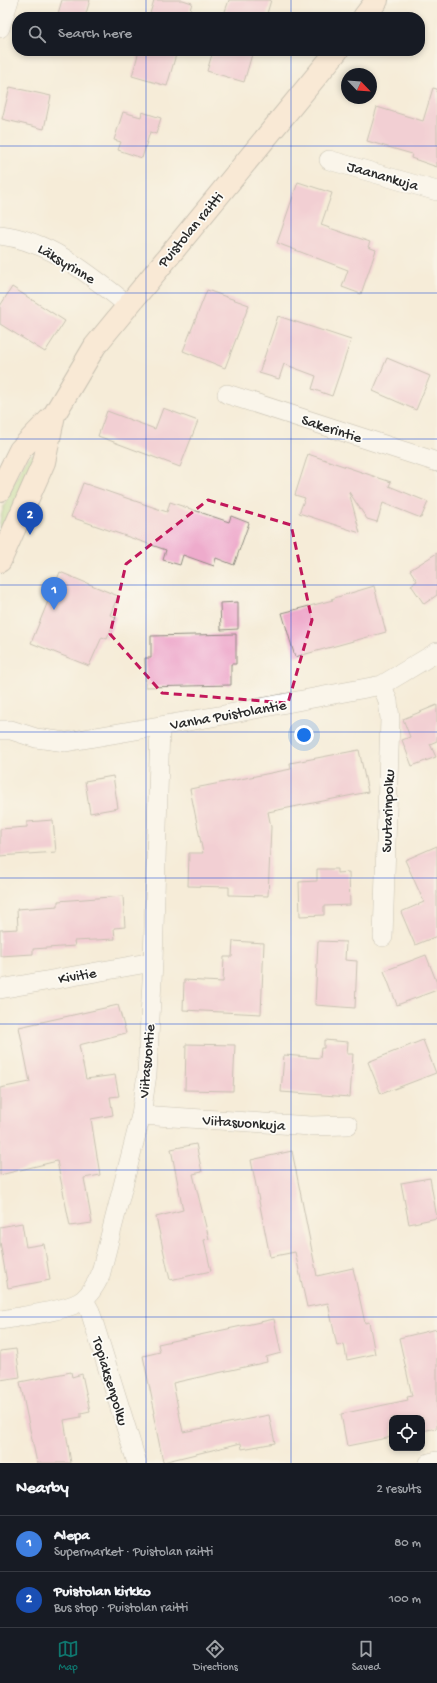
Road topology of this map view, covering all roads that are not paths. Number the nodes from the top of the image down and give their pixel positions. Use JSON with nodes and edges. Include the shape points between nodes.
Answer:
{"nodes":[{"id":1,"x":9,"y":0,"type":"edge"},
{"id":2,"x":377,"y":0,"type":"edge"},
{"id":3,"x":368,"y":12,"type":"edge"},
{"id":4,"x":0,"y":28,"type":"edge"},
{"id":5,"x":333,"y":56,"type":"edge"},
{"id":6,"x":329,"y":160,"type":"dead end"},
{"id":7,"x":437,"y":191,"type":"edge"},
{"id":8,"x":0,"y":235,"type":"edge"},
{"id":9,"x":128,"y":305,"type":"junction"},
{"id":10,"x":227,"y":394,"type":"dead end"},
{"id":11,"x":54,"y":415,"type":"junction"},
{"id":12,"x":437,"y":462,"type":"edge"},
{"id":13,"x":0,"y":490,"type":"edge"},
{"id":14,"x":0,"y":561,"type":"edge"},
{"id":15,"x":437,"y":652,"type":"edge"},
{"id":16,"x":382,"y":685,"type":"junction"},
{"id":17,"x":4,"y":726,"type":"edge"},
{"id":18,"x":160,"y":726,"type":"junction"},
{"id":19,"x":383,"y":937,"type":"dead end"},
{"id":20,"x":153,"y":962,"type":"junction"},
{"id":21,"x":0,"y":989,"type":"edge"},
{"id":22,"x":141,"y":1115,"type":"junction"},
{"id":23,"x":348,"y":1125,"type":"dead end"},
{"id":24,"x":84,"y":1300,"type":"junction"},
{"id":25,"x":0,"y":1320,"type":"edge"},
{"id":26,"x":437,"y":1461,"type":"edge"},
{"id":27,"x":137,"y":1463,"type":"edge"},
{"id":28,"x":429,"y":1463,"type":"edge"}],
"edges":[{"from":1,"to":4,"type":"street"},
{"from":2,"to":3,"type":"main road"},
{"from":5,"to":9,"type":"main road","name":"Puistolan raitti"},
{"from":6,"to":7,"type":"street","name":"Jaanankuja"},
{"from":8,"to":9,"type":"street","name":"Läksyrinne","via":[[17,237],[46,247],[70,261]]},
{"from":9,"to":11,"type":"main road","name":"Puistolan raitti","via":[[95,346]]},
{"from":10,"to":12,"type":"street","name":"Sakerintie"},
{"from":11,"to":13,"type":"main road","name":"Puistolan raitti","via":[[20,450]]},
{"from":11,"to":14,"type":"main road","name":"Puistolan raitti","via":[[44,462]]},
{"from":15,"to":16,"type":"street","name":"Vanha Puistolantie"},
{"from":16,"to":18,"type":"street","name":"Vanha Puistolantie"},
{"from":16,"to":19,"type":"street","name":"Suutarinpolku","via":[[390,719]]},
{"from":17,"to":18,"type":"street","name":"Vanha Puistolantie","via":[[36,738],[66,742]]},
{"from":18,"to":20,"type":"street","name":"Viitasuontie"},
{"from":20,"to":21,"type":"street","name":"Kivitie"},
{"from":20,"to":22,"type":"street","name":"Viitasuontie","via":[[147,1074]]},
{"from":22,"to":23,"type":"street","name":"Viitasuonkuja","via":[[310,1126]]},
{"from":22,"to":24,"type":"street","name":"Viitasuontie","via":[[100,1276],[96,1286]]},
{"from":24,"to":25,"type":"street","name":"Viitasuontie","via":[[66,1307]]},
{"from":24,"to":27,"type":"street","name":"Topiaksenpolku","via":[[90,1311]]},
{"from":26,"to":28,"type":"street"}]}
